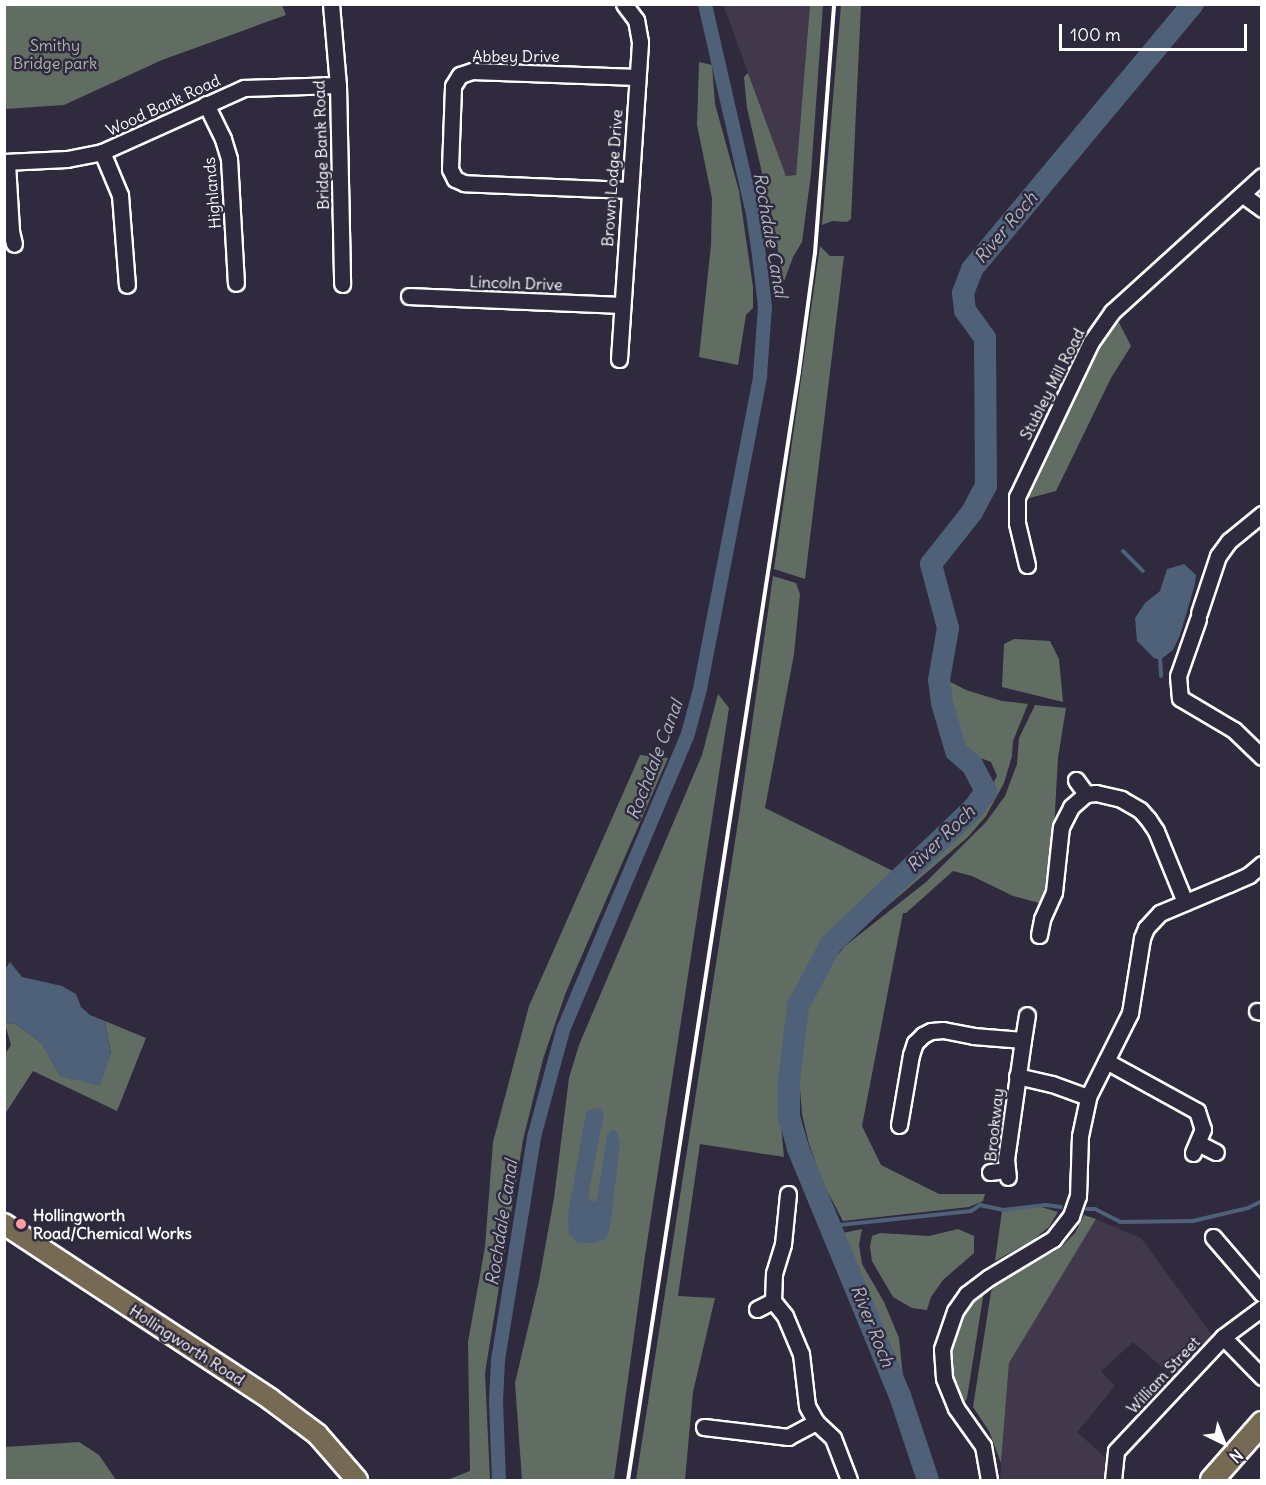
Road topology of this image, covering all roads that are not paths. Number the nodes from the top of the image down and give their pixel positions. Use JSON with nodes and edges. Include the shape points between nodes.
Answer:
{"nodes":[{"id":1,"x":331,"y":4,"type":"edge"},
{"id":2,"x":624,"y":4,"type":"edge"},
{"id":3,"x":636,"y":76,"type":"junction"},
{"id":4,"x":338,"y":86,"type":"junction"},
{"id":5,"x":206,"y":104,"type":"junction"},
{"id":6,"x":102,"y":152,"type":"junction"},
{"id":7,"x":6,"y":163,"type":"edge"},
{"id":8,"x":1262,"y":176,"type":"edge"},
{"id":9,"x":628,"y":190,"type":"junction"},
{"id":10,"x":1243,"y":195,"type":"junction"},
{"id":11,"x":1262,"y":209,"type":"edge"},
{"id":12,"x":14,"y":244,"type":"dead end"},
{"id":13,"x":236,"y":283,"type":"dead end"},
{"id":14,"x":342,"y":284,"type":"dead end"},
{"id":15,"x":127,"y":285,"type":"dead end"},
{"id":16,"x":408,"y":296,"type":"dead end"},
{"id":17,"x":621,"y":305,"type":"junction"},
{"id":18,"x":619,"y":359,"type":"dead end"},
{"id":19,"x":1260,"y":518,"type":"edge"},
{"id":20,"x":1027,"y":565,"type":"dead end"},
{"id":21,"x":1262,"y":757,"type":"edge"},
{"id":22,"x":1076,"y":780,"type":"dead end"},
{"id":23,"x":1086,"y":794,"type":"junction"},
{"id":24,"x":1262,"y":864,"type":"edge"},
{"id":25,"x":1185,"y":902,"type":"junction"},
{"id":26,"x":1039,"y":935,"type":"dead end"},
{"id":27,"x":1027,"y":1015,"type":"dead end"},
{"id":28,"x":1023,"y":1040,"type":"junction"},
{"id":29,"x":1106,"y":1061,"type":"junction"},
{"id":30,"x":1017,"y":1076,"type":"junction"},
{"id":31,"x":1088,"y":1097,"type":"junction"},
{"id":32,"x":899,"y":1125,"type":"dead end"},
{"id":33,"x":1215,"y":1152,"type":"dead end"},
{"id":34,"x":990,"y":1172,"type":"dead end"},
{"id":35,"x":788,"y":1194,"type":"dead end"},
{"id":36,"x":4,"y":1224,"type":"edge"},
{"id":37,"x":1213,"y":1237,"type":"dead end"},
{"id":38,"x":1262,"y":1294,"type":"edge"},
{"id":39,"x":773,"y":1301,"type":"junction"},
{"id":40,"x":1262,"y":1308,"type":"edge"},
{"id":41,"x":757,"y":1309,"type":"dead end"},
{"id":42,"x":1223,"y":1337,"type":"junction"},
{"id":43,"x":1262,"y":1377,"type":"edge"},
{"id":44,"x":816,"y":1422,"type":"junction"},
{"id":45,"x":1262,"y":1424,"type":"edge"},
{"id":46,"x":715,"y":1425,"type":"dead end"},
{"id":47,"x":357,"y":1480,"type":"edge"},
{"id":48,"x":849,"y":1480,"type":"edge"},
{"id":49,"x":989,"y":1480,"type":"edge"},
{"id":50,"x":1113,"y":1480,"type":"edge"},
{"id":51,"x":1212,"y":1480,"type":"edge"}],
"edges":[{"from":1,"to":4,"type":"street","name":"Bridge Bank Road"},
{"from":2,"to":3,"type":"street","name":"Brown Lodge Drive","via":[[639,30]]},
{"from":3,"to":9,"type":"street","name":"Brown Lodge Drive"},
{"from":3,"to":9,"type":"street","name":"Abbey Drive","via":[[472,71],[460,75],[453,86],[450,170],[455,179],[464,183]]},
{"from":4,"to":5,"type":"street","name":"Wood Bank Road","via":[[244,88]]},
{"from":4,"to":14,"type":"street","name":"Bridge Bank Road"},
{"from":5,"to":6,"type":"street","name":"Wood Bank Road"},
{"from":5,"to":13,"type":"street","name":"Highlands","via":[[229,159]]},
{"from":6,"to":7,"type":"street","name":"Wood Bank Road"},
{"from":6,"to":15,"type":"street","via":[[120,195]]},
{"from":7,"to":12,"type":"street"},
{"from":8,"to":10,"type":"street","name":"Stubley Mill Road"},
{"from":9,"to":17,"type":"street","name":"Brown Lodge Drive"},
{"from":10,"to":11,"type":"street"},
{"from":10,"to":20,"type":"street","name":"Stubley Mill Road","via":[[1112,312],[1091,342],[1017,496],[1017,523]]},
{"from":16,"to":17,"type":"street","name":"Lincoln Drive"},
{"from":17,"to":18,"type":"street","name":"Brown Lodge Drive"},
{"from":19,"to":21,"type":"street","via":[[1229,541],[1218,556],[1178,676],[1177,690],[1180,698],[1234,730]]},
{"from":22,"to":23,"type":"street"},
{"from":23,"to":25,"type":"street","via":[[1121,799],[1140,810],[1156,831]]},
{"from":23,"to":26,"type":"street","via":[[1071,807],[1060,827],[1054,892]]},
{"from":24,"to":25,"type":"street","via":[[1249,874]]},
{"from":25,"to":29,"type":"street","via":[[1160,913],[1146,928],[1130,1013]]},
{"from":27,"to":28,"type":"street","name":"Brookway"},
{"from":28,"to":30,"type":"street","name":"Brookway"},
{"from":28,"to":32,"type":"street","via":[[943,1030],[911,1039],[910,1103]]},
{"from":29,"to":31,"type":"street"},
{"from":29,"to":33,"type":"street","via":[[1197,1111],[1203,1129],[1195,1148]]},
{"from":30,"to":31,"type":"street","name":"Brookway"},
{"from":30,"to":34,"type":"street","name":"Brookway","via":[[1006,1159],[1008,1173]]},
{"from":31,"to":49,"type":"street","via":[[1080,1136],[1078,1196],[1071,1216],[1053,1239],[967,1294],[944,1335],[942,1361],[949,1394],[982,1446]]},
{"from":35,"to":39,"type":"street","via":[[792,1213],[774,1273]]},
{"from":36,"to":47,"type":"main road","name":"Hollingworth Road","via":[[308,1427]]},
{"from":37,"to":38,"type":"street"},
{"from":39,"to":41,"type":"street"},
{"from":39,"to":44,"type":"street","via":[[785,1317],[801,1354],[807,1406]]},
{"from":40,"to":42,"type":"street","name":"William Street"},
{"from":42,"to":43,"type":"street"},
{"from":42,"to":50,"type":"street","name":"William Street","via":[[1116,1451]]},
{"from":44,"to":46,"type":"street","via":[[788,1437]]},
{"from":44,"to":48,"type":"street","via":[[833,1438]]},
{"from":45,"to":51,"type":"highway"}]}
